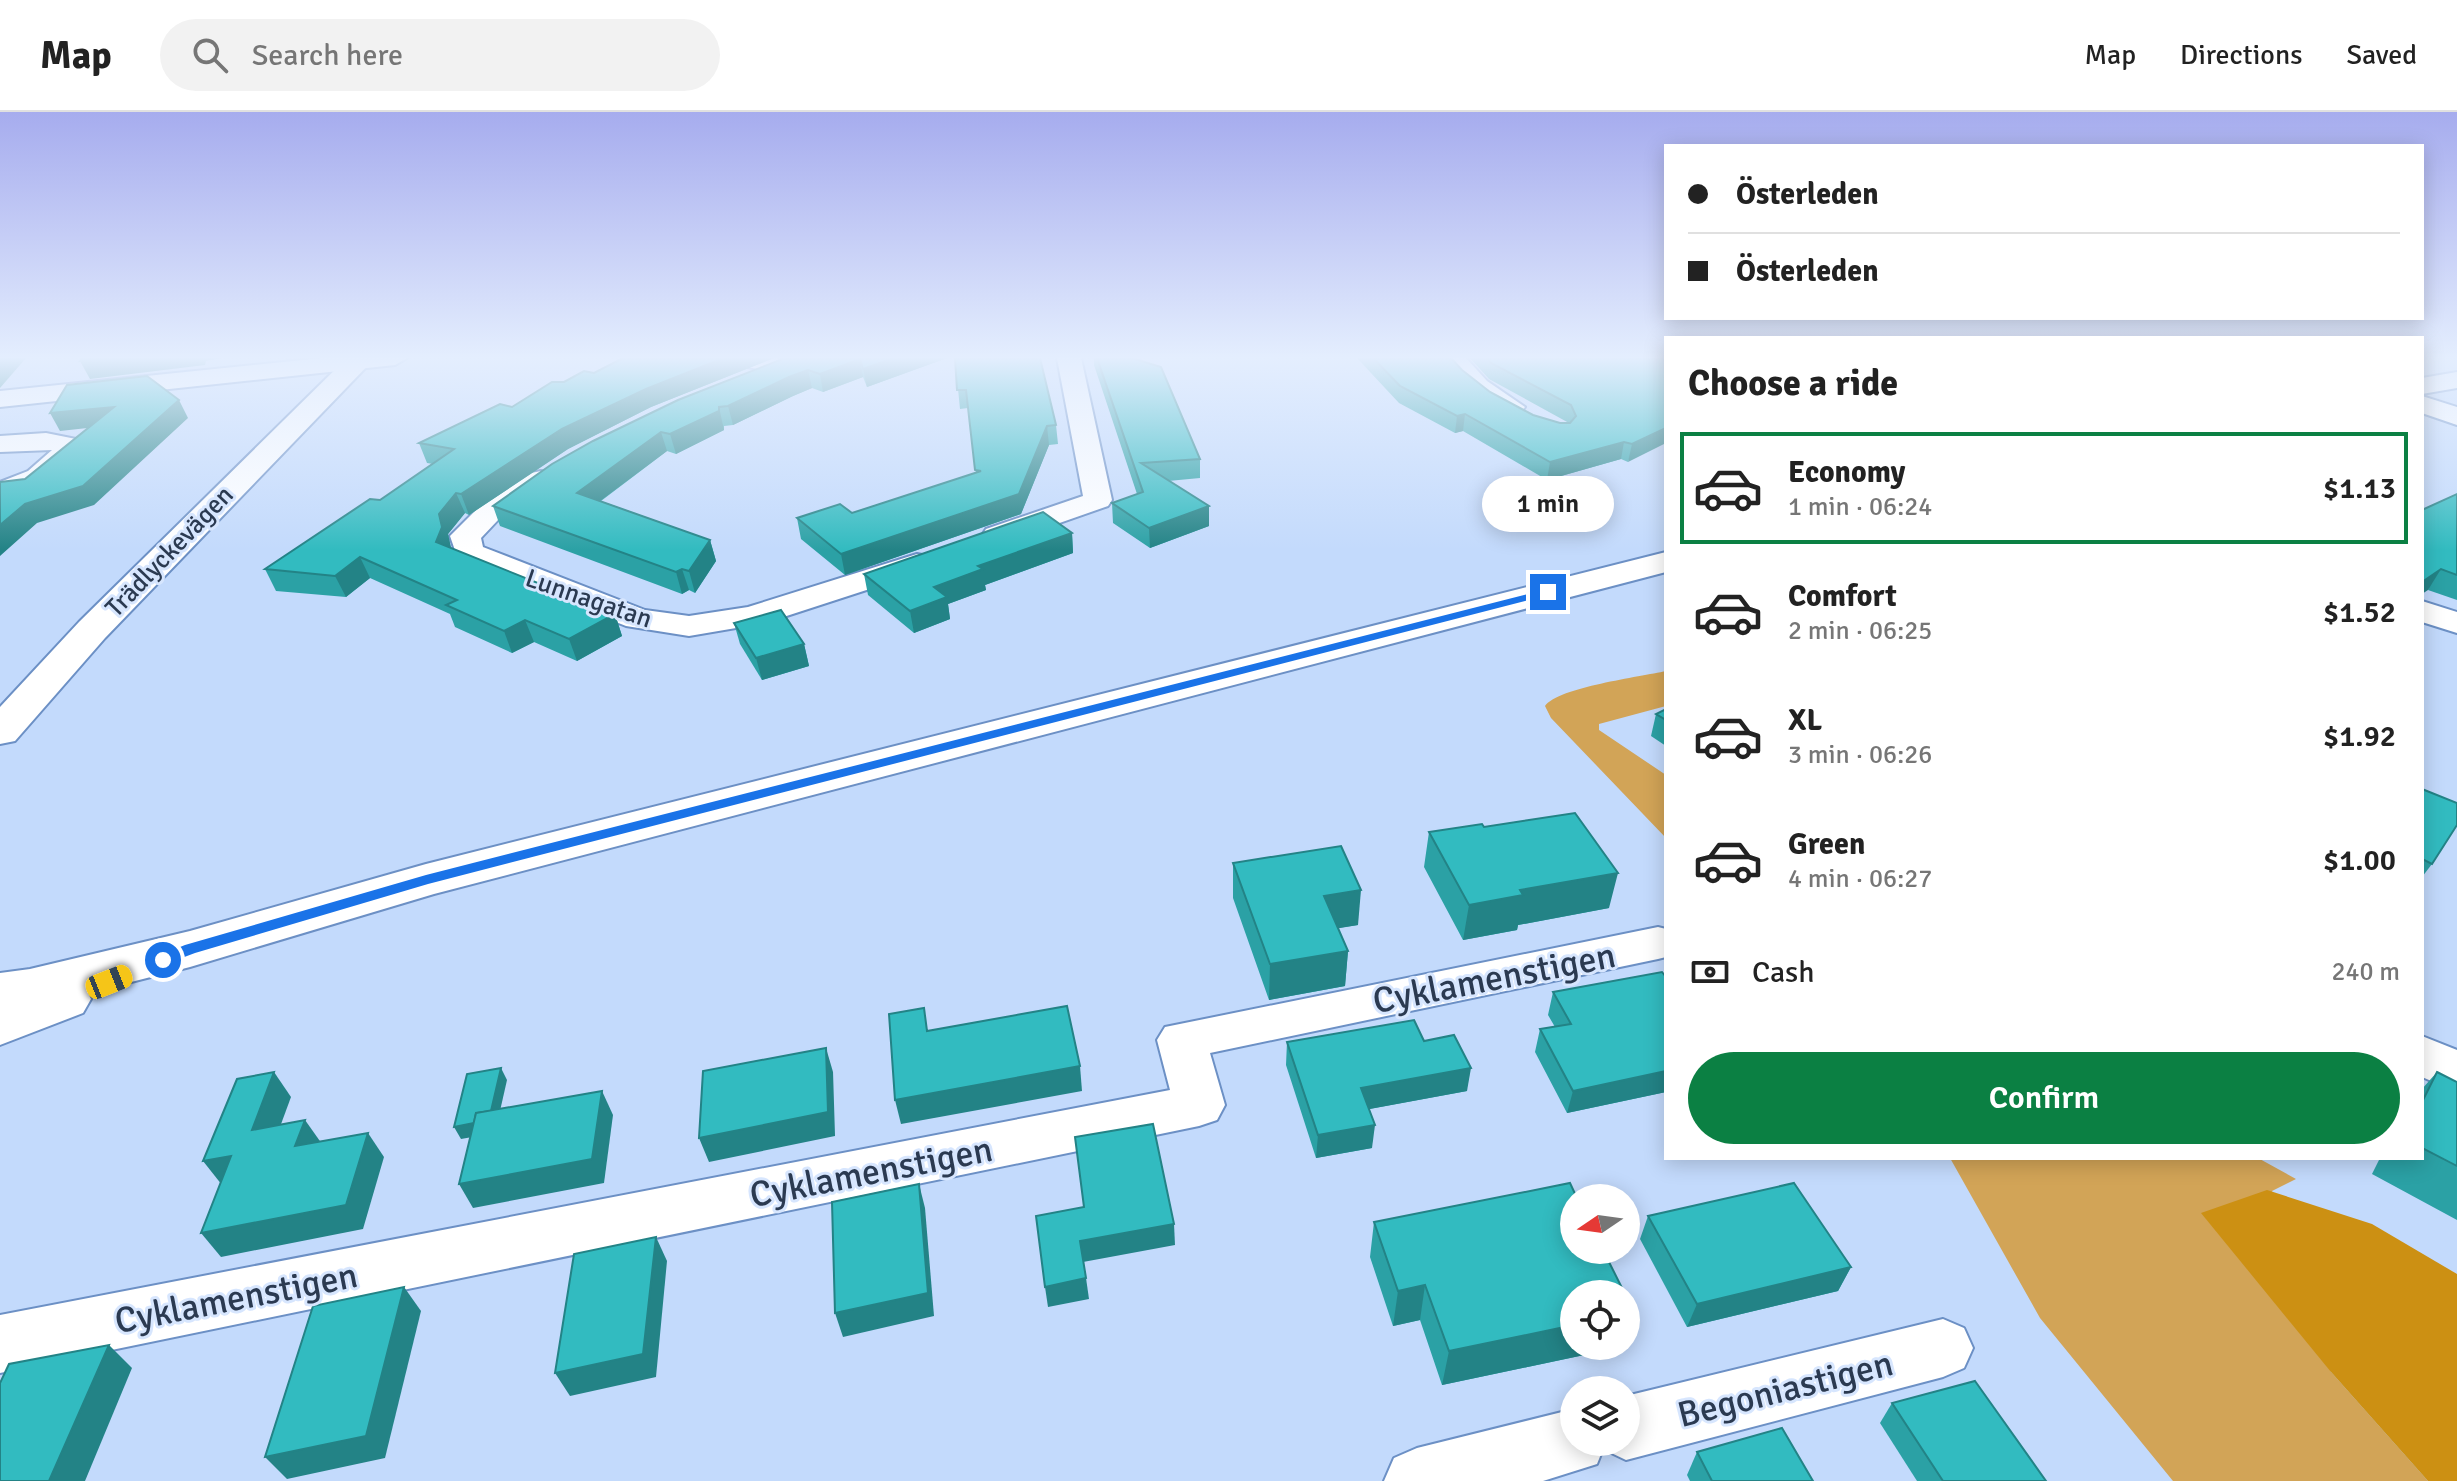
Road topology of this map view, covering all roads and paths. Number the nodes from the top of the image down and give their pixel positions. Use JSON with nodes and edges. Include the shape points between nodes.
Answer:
{"nodes":[{"id":1,"x":299,"y":422,"type":"edge"},
{"id":2,"x":1084,"y":422,"type":"edge"},
{"id":3,"x":0,"y":444,"type":"edge"},
{"id":4,"x":560,"y":466,"type":"edge"},
{"id":5,"x":0,"y":491,"type":"edge"},
{"id":6,"x":966,"y":546,"type":"edge"},
{"id":7,"x":938,"y":556,"type":"edge"},
{"id":8,"x":1664,"y":563,"type":"edge"},
{"id":9,"x":2424,"y":612,"type":"edge"},
{"id":10,"x":2457,"y":623,"type":"edge"},
{"id":11,"x":6,"y":730,"type":"edge"},
{"id":12,"x":1658,"y":943,"type":"dead end"},
{"id":13,"x":190,"y":949,"type":"junction"},
{"id":14,"x":0,"y":992,"type":"edge"},
{"id":15,"x":0,"y":1025,"type":"edge"},
{"id":16,"x":2424,"y":1056,"type":"edge"},
{"id":17,"x":2457,"y":1072,"type":"edge"},
{"id":18,"x":0,"y":1344,"type":"edge"},
{"id":19,"x":1943,"y":1348,"type":"dead end"},
{"id":20,"x":1640,"y":1424,"type":"edge"},
{"id":21,"x":1560,"y":1445,"type":"edge"},
{"id":22,"x":1417,"y":1481,"type":"edge"}],
"edges":[{"from":1,"to":11,"type":"main road","name":"Trädlyckevägen","via":[[102,620]]},
{"from":2,"to":6,"type":"street","via":[[1098,500]]},
{"from":3,"to":5,"type":"street","via":[[46,441],[68,448],[36,479]]},
{"from":4,"to":7,"type":"street","name":"Lunnagatan","via":[[488,514],[465,536],[469,552],[638,619],[689,626],[733,621]]},
{"from":8,"to":13,"type":"main road","via":[[426,880]]},
{"from":9,"to":10,"type":"street"},
{"from":12,"to":18,"type":"street","name":"Cyklamenstigen","via":[[1182,1040],[1199,1105]]},
{"from":13,"to":14,"type":"main road"},
{"from":13,"to":15,"type":"main road"},
{"from":16,"to":17,"type":"street"},
{"from":19,"to":20,"type":"street","name":"Begoniastigen"},
{"from":21,"to":22,"type":"street"}]}
